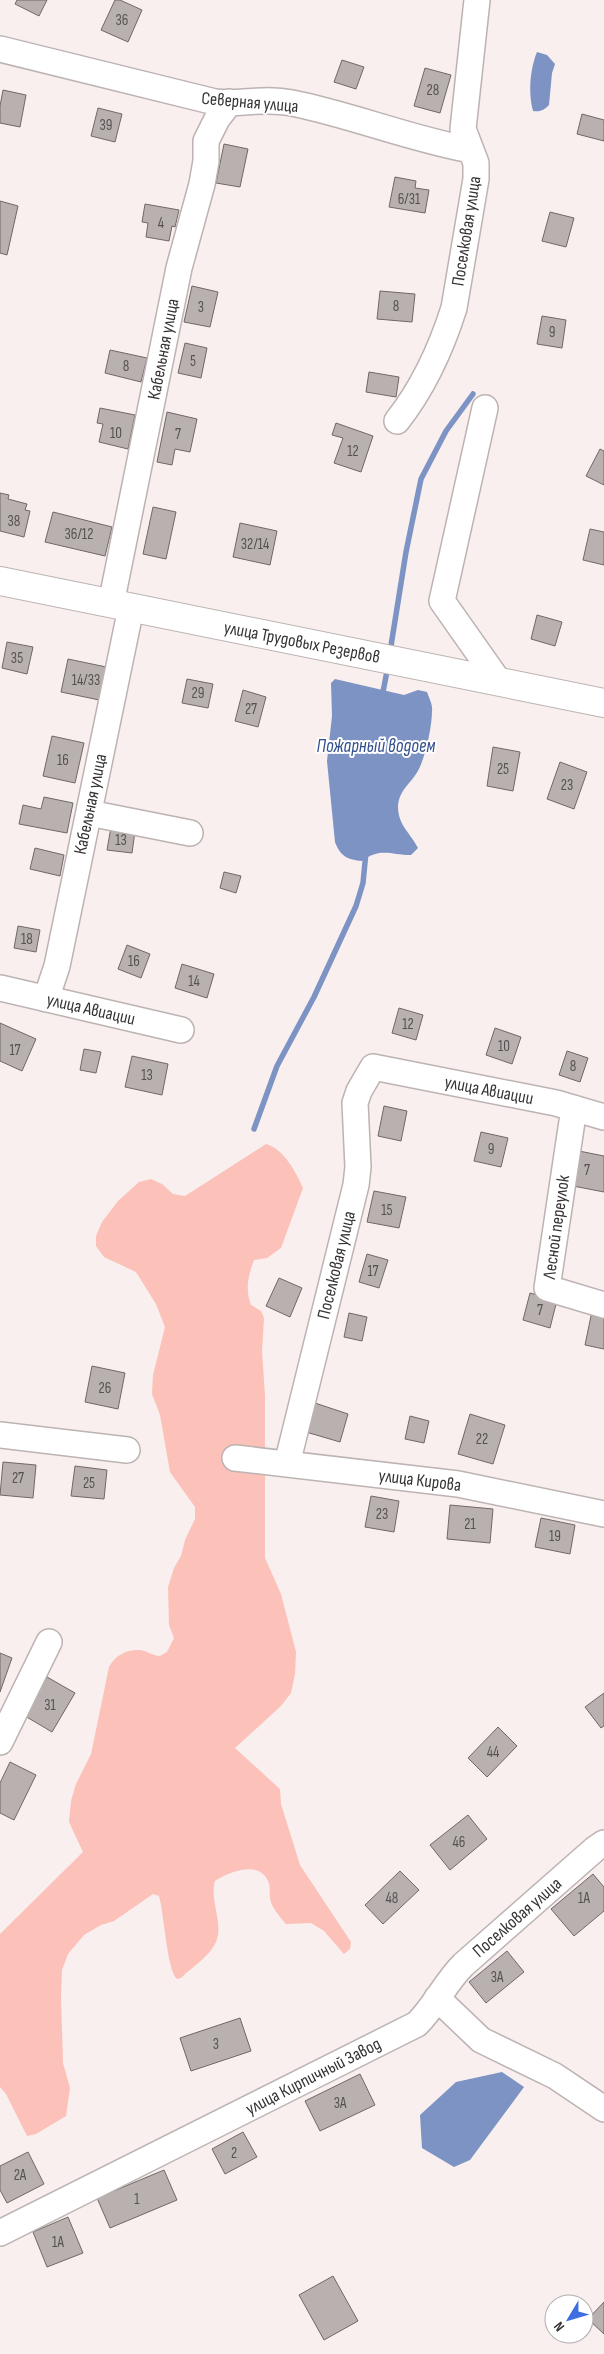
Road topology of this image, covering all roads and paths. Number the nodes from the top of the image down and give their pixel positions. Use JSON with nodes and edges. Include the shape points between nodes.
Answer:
{"nodes":[{"id":1,"x":477,"y":0,"type":"edge"},
{"id":2,"x":0,"y":49,"type":"edge"},
{"id":3,"x":230,"y":102,"type":"junction"},
{"id":4,"x":471,"y":150,"type":"junction"},
{"id":5,"x":485,"y":408,"type":"dead end"},
{"id":6,"x":397,"y":422,"type":"dead end"},
{"id":7,"x":0,"y":581,"type":"edge"},
{"id":8,"x":121,"y":606,"type":"junction"},
{"id":9,"x":498,"y":682,"type":"junction"},
{"id":10,"x":604,"y":703,"type":"edge"},
{"id":11,"x":89,"y":813,"type":"junction"},
{"id":12,"x":190,"y":833,"type":"dead end"},
{"id":13,"x":0,"y":988,"type":"edge"},
{"id":14,"x":46,"y":999,"type":"junction"},
{"id":15,"x":181,"y":1030,"type":"dead end"},
{"id":16,"x":373,"y":1067,"type":"joint"},
{"id":17,"x":574,"y":1108,"type":"junction"},
{"id":18,"x":604,"y":1117,"type":"edge"},
{"id":19,"x":604,"y":1305,"type":"edge"},
{"id":20,"x":0,"y":1435,"type":"edge"},
{"id":21,"x":127,"y":1450,"type":"dead end"},
{"id":22,"x":234,"y":1458,"type":"dead end"},
{"id":23,"x":287,"y":1464,"type":"junction"},
{"id":24,"x":604,"y":1514,"type":"edge"},
{"id":25,"x":49,"y":1642,"type":"dead end"},
{"id":26,"x":0,"y":1742,"type":"edge"},
{"id":27,"x":604,"y":1843,"type":"edge"},
{"id":28,"x":436,"y":1998,"type":"junction"},
{"id":29,"x":604,"y":2109,"type":"edge"},
{"id":30,"x":0,"y":2233,"type":"edge"}],
"edges":[{"from":1,"to":4,"type":"street","name":"Поселковая улица","via":[[463,129]]},
{"from":2,"to":3,"type":"street","name":"Северная улица","via":[[197,98]]},
{"from":3,"to":4,"type":"street","name":"Северная улица","via":[[261,99],[294,104]]},
{"from":3,"to":8,"type":"street","name":"Кабельная улица","via":[[206,141],[202,184],[179,268]]},
{"from":4,"to":6,"type":"street","name":"Поселковая улица","via":[[476,163],[476,179],[454,308],[422,387]]},
{"from":5,"to":9,"type":"street","via":[[442,602]]},
{"from":7,"to":8,"type":"main road","name":"улица Трудовых Резервов"},
{"from":8,"to":9,"type":"main road","name":"улица Трудовых Резервов"},
{"from":8,"to":11,"type":"street","name":"Кабельная улица"},
{"from":9,"to":10,"type":"main road","name":"улица Трудовых Резервов"},
{"from":11,"to":12,"type":"street"},
{"from":11,"to":14,"type":"street","name":"Кабельная улица","via":[[57,966]]},
{"from":13,"to":14,"type":"street","name":"улица Авиации"},
{"from":14,"to":15,"type":"street","name":"улица Авиации"},
{"from":16,"to":17,"type":"street","name":"улица Авиации"},
{"from":16,"to":23,"type":"street","name":"Поселковая улица","via":[[355,1103],[356,1186]]},
{"from":17,"to":18,"type":"street","name":"улица Авиации"},
{"from":17,"to":19,"type":"street","name":"Лесной переулок","via":[[547,1288]]},
{"from":20,"to":21,"type":"street"},
{"from":22,"to":23,"type":"street","name":"улица Кирова"},
{"from":23,"to":24,"type":"street","name":"улица Кирова","via":[[458,1484]]},
{"from":25,"to":26,"type":"street"},
{"from":27,"to":28,"type":"street","name":"Поселковая улица","via":[[463,1965]]},
{"from":28,"to":29,"type":"street","via":[[481,2040],[555,2076]]},
{"from":28,"to":30,"type":"street","name":"улица Кирпичный Завод","via":[[417,2024]]}]}
